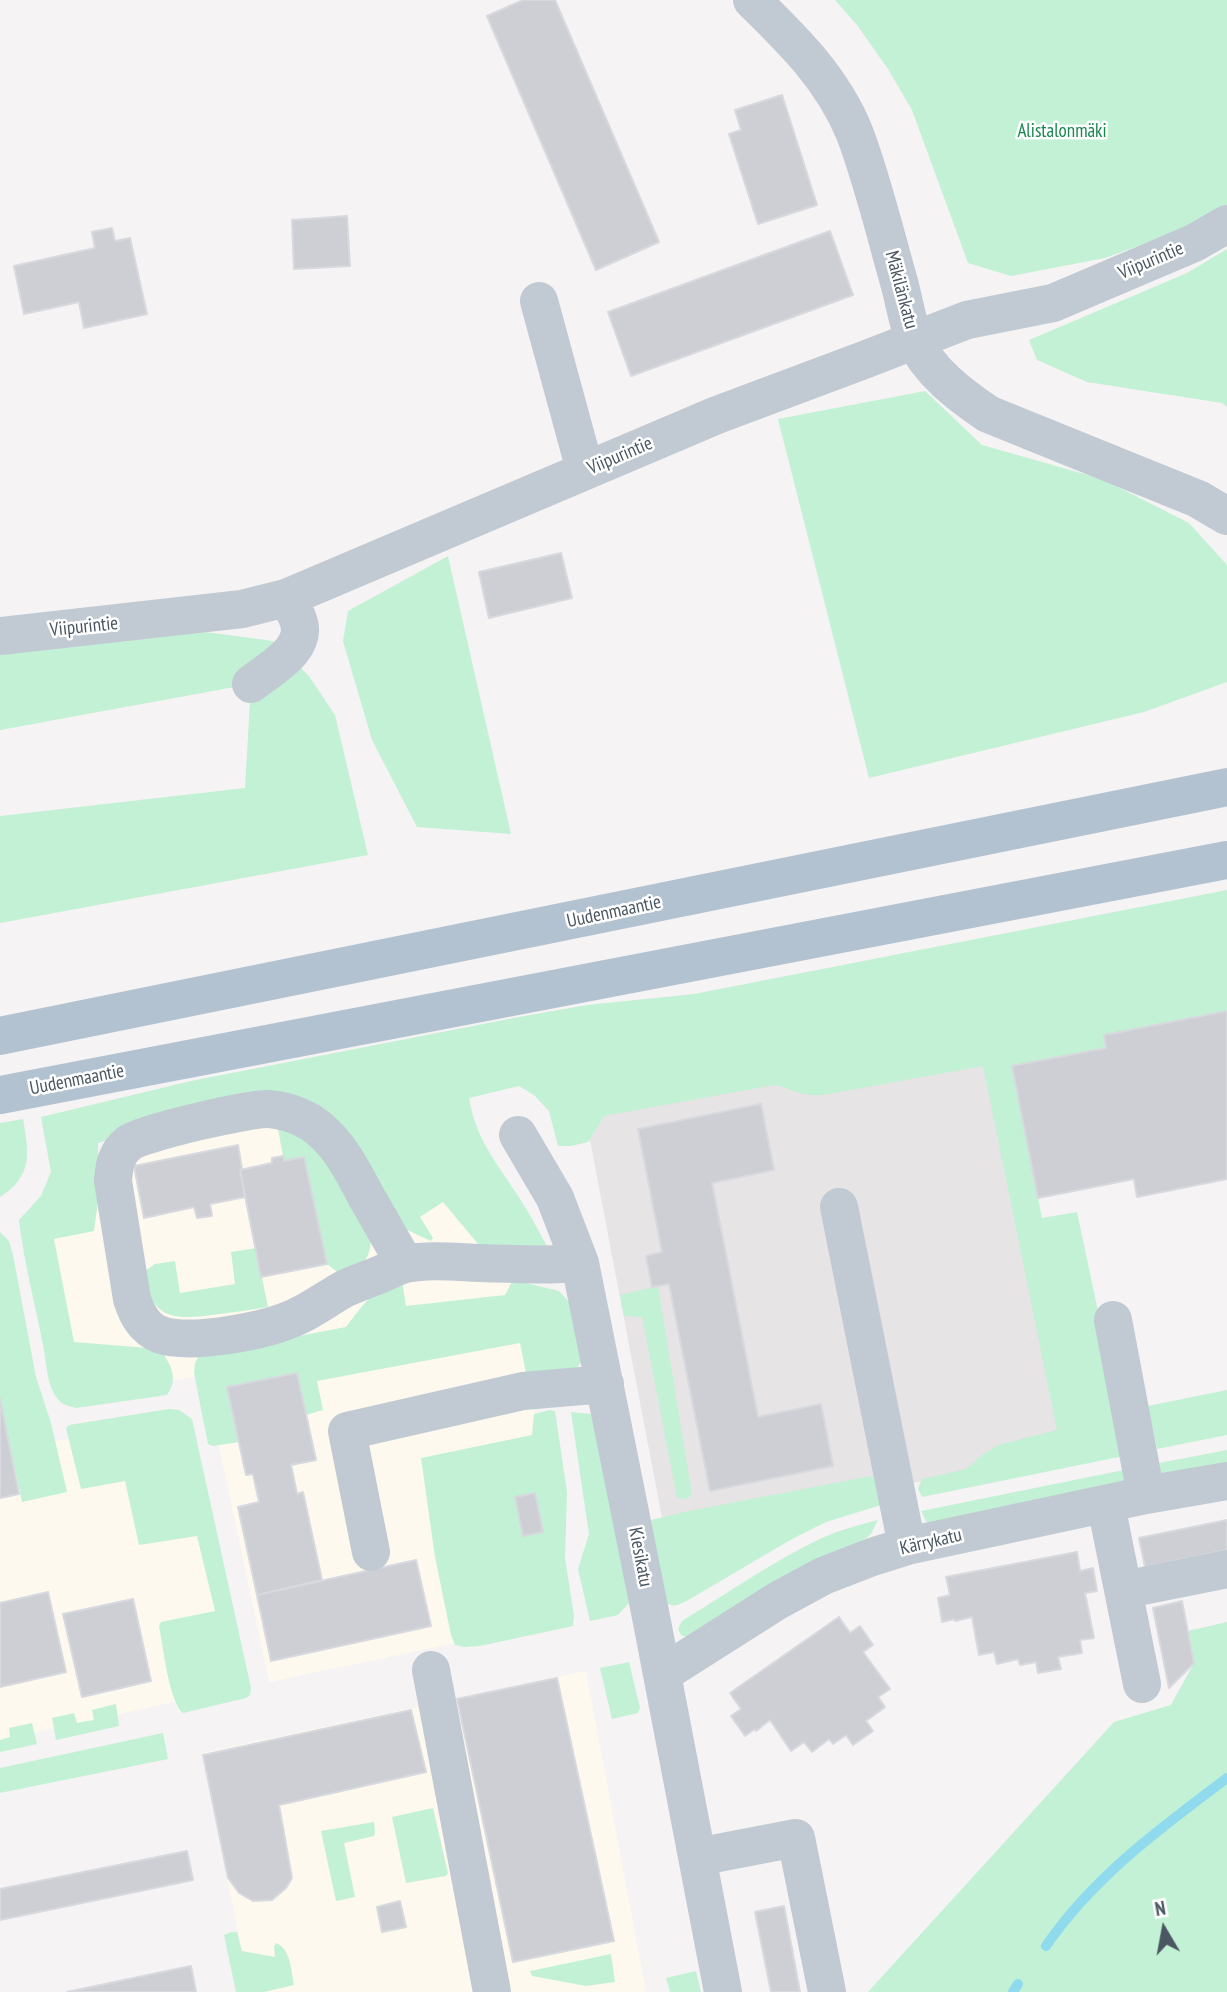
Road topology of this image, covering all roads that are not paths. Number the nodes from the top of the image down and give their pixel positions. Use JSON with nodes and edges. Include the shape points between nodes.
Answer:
{"nodes":[{"id":1,"x":752,"y":0,"type":"edge"},
{"id":2,"x":1227,"y":224,"type":"edge"},
{"id":3,"x":539,"y":301,"type":"dead end"},
{"id":4,"x":914,"y":339,"type":"junction"},
{"id":5,"x":585,"y":470,"type":"junction"},
{"id":6,"x":1227,"y":516,"type":"edge"},
{"id":7,"x":286,"y":598,"type":"junction"},
{"id":8,"x":0,"y":636,"type":"edge"},
{"id":9,"x":251,"y":684,"type":"dead end"},
{"id":10,"x":1227,"y":787,"type":"edge"},
{"id":11,"x":1227,"y":860,"type":"edge"},
{"id":12,"x":0,"y":1036,"type":"edge"},
{"id":13,"x":0,"y":1095,"type":"edge"},
{"id":14,"x":518,"y":1135,"type":"dead end"},
{"id":15,"x":839,"y":1207,"type":"dead end"},
{"id":16,"x":580,"y":1263,"type":"junction"},
{"id":17,"x":405,"y":1264,"type":"junction"},
{"id":18,"x":1113,"y":1320,"type":"dead end"},
{"id":19,"x":605,"y":1384,"type":"junction"},
{"id":20,"x":1227,"y":1481,"type":"edge"},
{"id":21,"x":1146,"y":1495,"type":"junction"},
{"id":22,"x":1106,"y":1505,"type":"junction"},
{"id":23,"x":907,"y":1546,"type":"junction"},
{"id":24,"x":371,"y":1552,"type":"dead end"},
{"id":25,"x":1227,"y":1569,"type":"edge"},
{"id":26,"x":1123,"y":1590,"type":"junction"},
{"id":27,"x":430,"y":1670,"type":"dead end"},
{"id":28,"x":662,"y":1674,"type":"junction"},
{"id":29,"x":1142,"y":1684,"type":"dead end"},
{"id":30,"x":697,"y":1857,"type":"junction"},
{"id":31,"x":492,"y":1992,"type":"edge"},
{"id":32,"x":723,"y":1992,"type":"edge"},
{"id":33,"x":827,"y":1992,"type":"edge"}],
"edges":[{"from":1,"to":4,"type":"street","name":"Mäkilänkatu","via":[[823,75],[854,132]]},
{"from":2,"to":4,"type":"street","name":"Viipurintie","via":[[1194,243],[1053,303],[967,320]]},
{"from":3,"to":5,"type":"street"},
{"from":4,"to":5,"type":"street","name":"Viipurintie"},
{"from":4,"to":6,"type":"street","name":"Mäkilänkatu","via":[[932,366],[988,414],[1186,494]]},
{"from":5,"to":7,"type":"street","name":"Viipurintie"},
{"from":7,"to":8,"type":"street","name":"Viipurintie","via":[[242,609]]},
{"from":7,"to":9,"type":"street","via":[[298,619],[300,635],[293,651]]},
{"from":10,"to":12,"type":"main road","name":"Uudenmaantie"},
{"from":11,"to":13,"type":"main road","name":"Uudenmaantie"},
{"from":14,"to":16,"type":"street","name":"Kiesikatu","via":[[555,1198]]},
{"from":15,"to":23,"type":"street"},
{"from":16,"to":17,"type":"street"},
{"from":16,"to":19,"type":"street","name":"Kiesikatu"},
{"from":17,"to":17,"type":"street","via":[[275,1325],[213,1337],[160,1335],[146,1326],[132,1299],[114,1165],[130,1142],[149,1135],[254,1109],[291,1114],[327,1135],[342,1153]]},
{"from":18,"to":21,"type":"street"},
{"from":19,"to":24,"type":"street","via":[[523,1391],[347,1431]]},
{"from":19,"to":28,"type":"street","name":"Kiesikatu"},
{"from":20,"to":21,"type":"street","name":"Kärrykatu"},
{"from":21,"to":22,"type":"street","name":"Kärrykatu"},
{"from":22,"to":23,"type":"street","name":"Kärrykatu"},
{"from":22,"to":26,"type":"street"},
{"from":23,"to":28,"type":"street","name":"Kärrykatu","via":[[823,1576]]},
{"from":25,"to":26,"type":"street"},
{"from":26,"to":29,"type":"street"},
{"from":27,"to":31,"type":"street"},
{"from":28,"to":30,"type":"street","name":"Kiesikatu"},
{"from":30,"to":32,"type":"street","name":"Kiesikatu"},
{"from":30,"to":33,"type":"street","via":[[796,1838]]}]}
